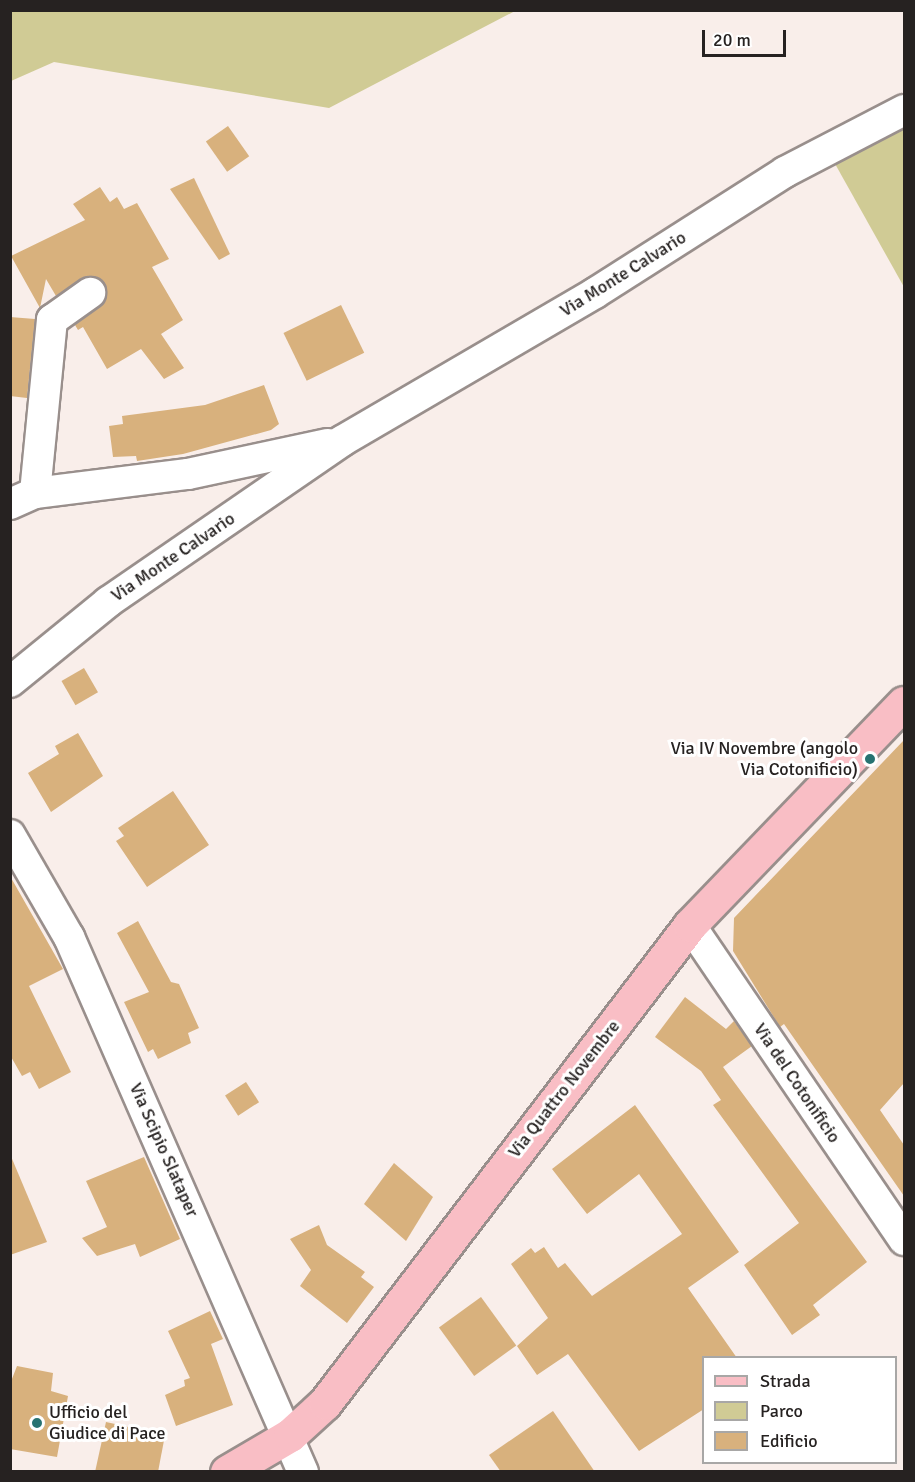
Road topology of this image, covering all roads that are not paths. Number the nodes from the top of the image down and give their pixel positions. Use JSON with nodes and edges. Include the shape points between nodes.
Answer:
{"nodes":[{"id":1,"x":904,"y":110,"type":"edge"},
{"id":2,"x":90,"y":294,"type":"dead end"},
{"id":3,"x":342,"y":441,"type":"junction"},
{"id":4,"x":23,"y":498,"type":"edge"},
{"id":5,"x":10,"y":682,"type":"edge"},
{"id":6,"x":904,"y":703,"type":"edge"},
{"id":7,"x":10,"y":835,"type":"edge"},
{"id":8,"x":690,"y":925,"type":"junction"},
{"id":9,"x":904,"y":1240,"type":"edge"},
{"id":10,"x":290,"y":1435,"type":"junction"},
{"id":11,"x":227,"y":1472,"type":"edge"},
{"id":12,"x":303,"y":1472,"type":"edge"}],
"edges":[{"from":1,"to":3,"type":"street","name":"Via Monte Calvario","via":[[785,172],[595,293]]},
{"from":2,"to":4,"type":"street","name":"Via Monte Calvario","via":[[52,320]]},
{"from":3,"to":4,"type":"street","name":"Via Monte Calvario","via":[[188,474]]},
{"from":3,"to":5,"type":"street","name":"Via Monte Calvario","via":[[108,602]]},
{"from":6,"to":8,"type":"main road","name":"Via Quattro Novembre"},
{"from":7,"to":10,"type":"street","name":"Via Scipio Slataper","via":[[69,937]]},
{"from":8,"to":9,"type":"street","name":"Via del Cotonificio"},
{"from":8,"to":10,"type":"main road","name":"Via Quattro Novembre","via":[[325,1403]]},
{"from":10,"to":11,"type":"main road","name":"Via Quattro Novembre"},
{"from":10,"to":12,"type":"street","name":"Via Scipio Slataper"}]}
